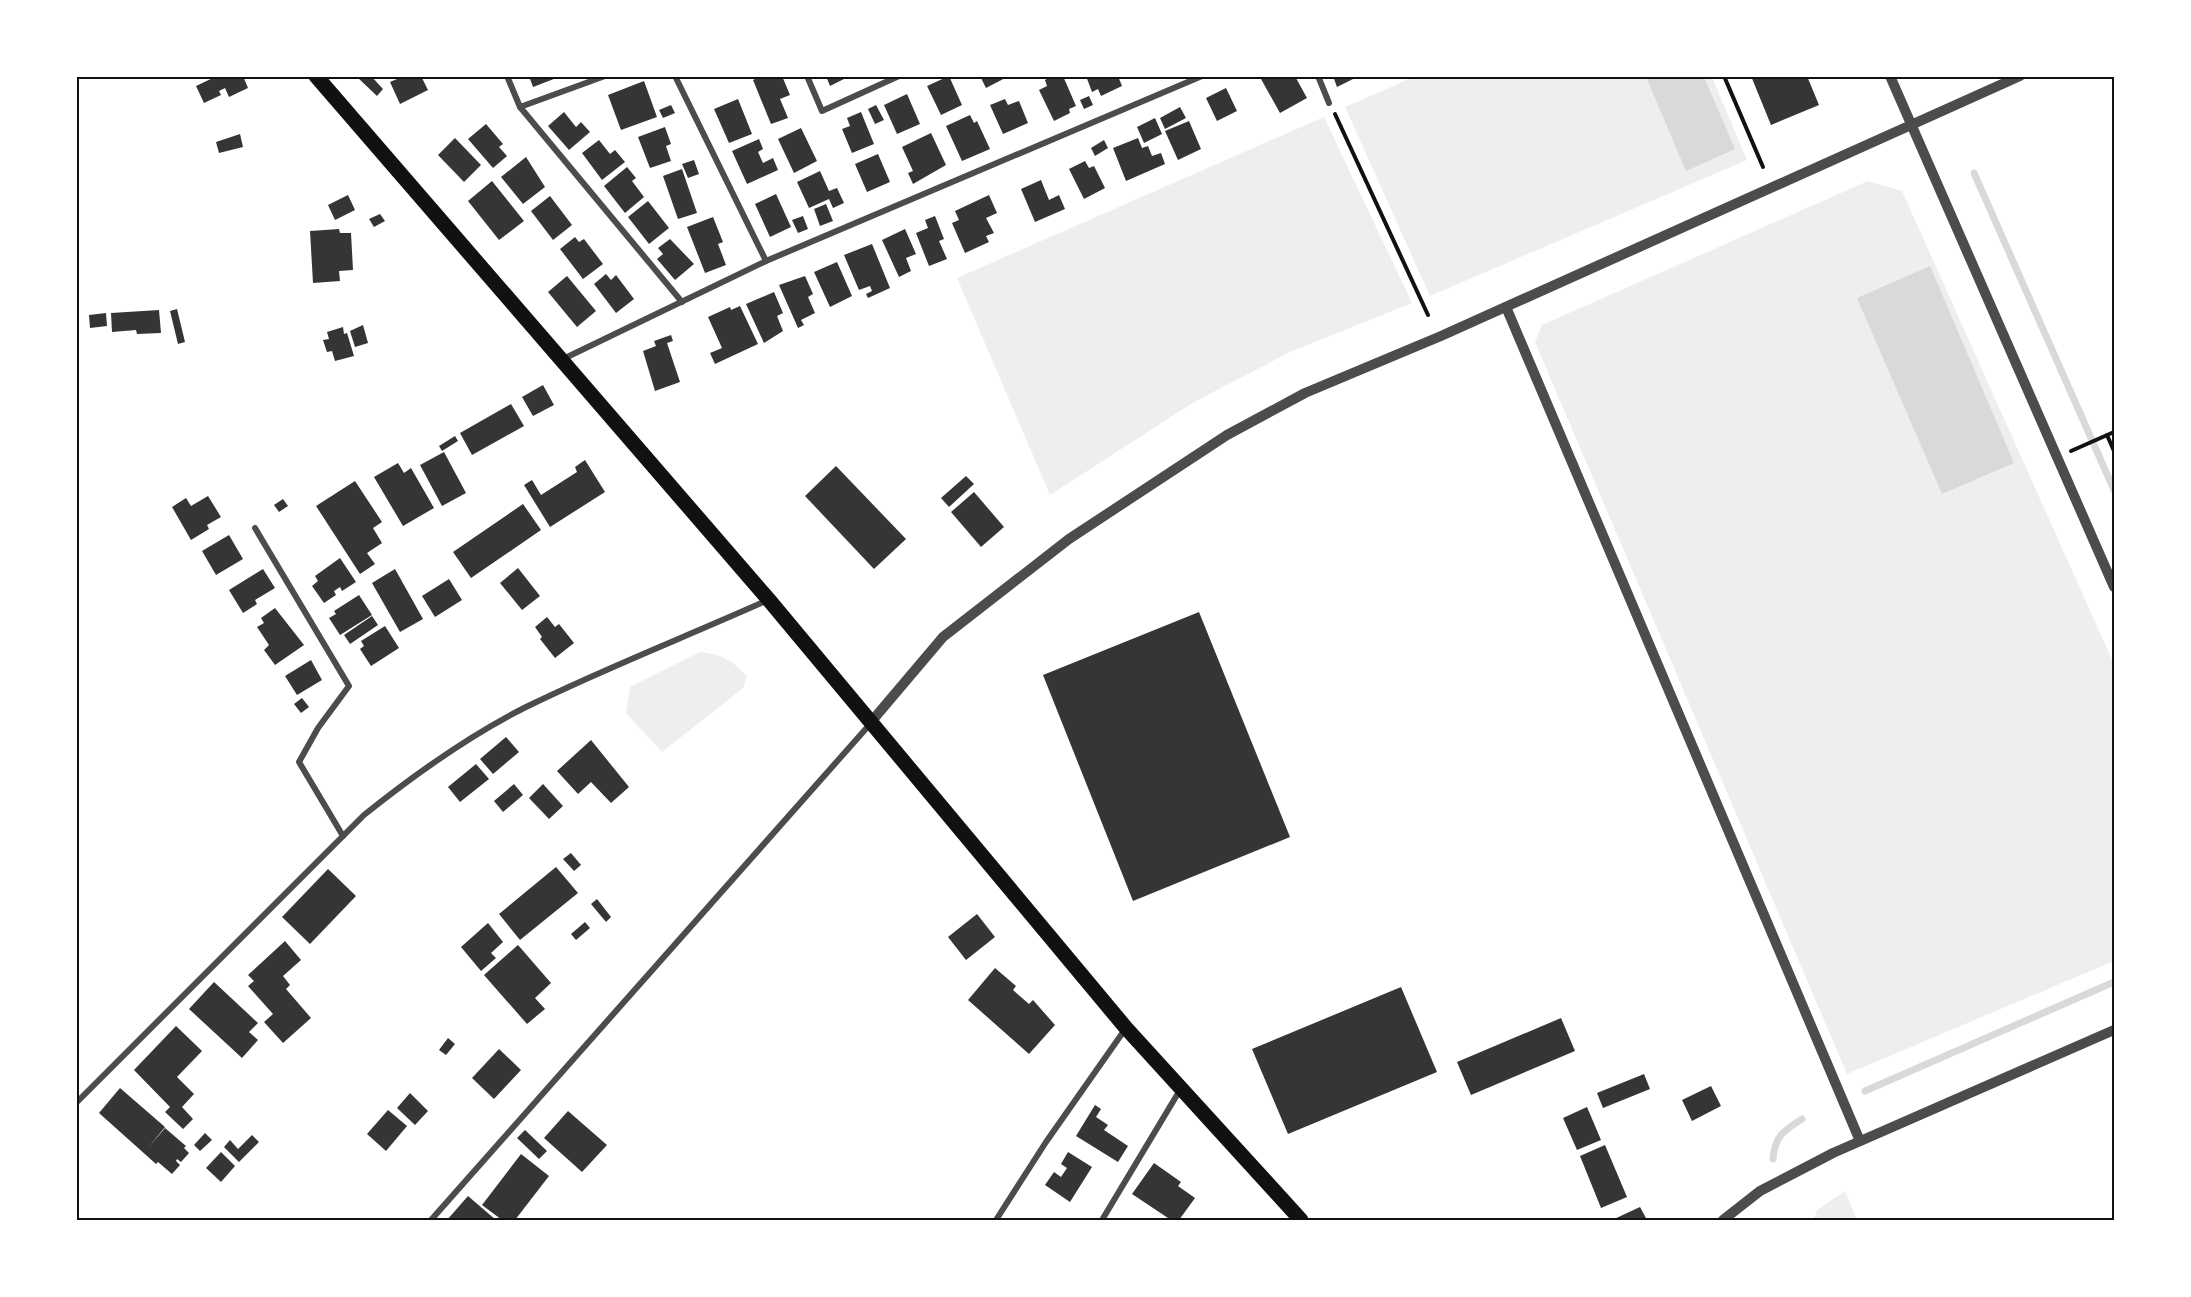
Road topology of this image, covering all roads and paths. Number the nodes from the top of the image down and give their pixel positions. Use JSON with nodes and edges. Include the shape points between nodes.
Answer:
{"nodes":[{"id":1,"x":316,"y":76,"type":"edge"},
{"id":2,"x":507,"y":76,"type":"edge"},
{"id":3,"x":604,"y":76,"type":"edge"},
{"id":4,"x":675,"y":76,"type":"edge"},
{"id":5,"x":807,"y":76,"type":"edge"},
{"id":6,"x":899,"y":76,"type":"edge"},
{"id":7,"x":1202,"y":76,"type":"edge"},
{"id":8,"x":1318,"y":76,"type":"edge"},
{"id":9,"x":1724,"y":76,"type":"edge"},
{"id":10,"x":1890,"y":76,"type":"edge"},
{"id":11,"x":2020,"y":76,"type":"edge"},
{"id":12,"x":1329,"y":103,"type":"joint"},
{"id":13,"x":520,"y":107,"type":"junction"},
{"id":14,"x":1911,"y":125,"type":"junction"},
{"id":15,"x":1763,"y":167,"type":"dead end"},
{"id":16,"x":766,"y":261,"type":"junction"},
{"id":17,"x":681,"y":302,"type":"junction"},
{"id":18,"x":1506,"y":307,"type":"junction"},
{"id":19,"x":1428,"y":315,"type":"dead end"},
{"id":20,"x":563,"y":359,"type":"junction"},
{"id":21,"x":2115,"y":432,"type":"edge"},
{"id":22,"x":2105,"y":436,"type":"junction"},
{"id":23,"x":2083,"y":445,"type":"dead end"},
{"id":24,"x":2115,"y":451,"type":"edge"},
{"id":25,"x":255,"y":528,"type":"dead end"},
{"id":26,"x":2115,"y":587,"type":"edge"},
{"id":27,"x":769,"y":600,"type":"junction"},
{"id":28,"x":871,"y":722,"type":"junction"},
{"id":29,"x":343,"y":836,"type":"junction"},
{"id":30,"x":1126,"y":1028,"type":"junction"},
{"id":31,"x":2113,"y":1034,"type":"edge"},
{"id":32,"x":1181,"y":1088,"type":"junction"},
{"id":33,"x":76,"y":1103,"type":"edge"},
{"id":34,"x":1860,"y":1141,"type":"junction"},
{"id":35,"x":431,"y":1221,"type":"edge"},
{"id":36,"x":996,"y":1221,"type":"edge"},
{"id":37,"x":1102,"y":1221,"type":"edge"},
{"id":38,"x":1300,"y":1221,"type":"edge"},
{"id":39,"x":1723,"y":1221,"type":"edge"}],
"edges":[{"from":1,"to":20,"type":"main road"},
{"from":2,"to":13,"type":"street"},
{"from":3,"to":13,"type":"street"},
{"from":4,"to":16,"type":"street"},
{"from":5,"to":6,"type":"street","via":[[822,111]]},
{"from":7,"to":16,"type":"street"},
{"from":8,"to":12,"type":"street"},
{"from":9,"to":15,"type":"path"},
{"from":10,"to":14,"type":"street"},
{"from":11,"to":14,"type":"street"},
{"from":12,"to":19,"type":"path"},
{"from":13,"to":17,"type":"street"},
{"from":14,"to":18,"type":"street"},
{"from":14,"to":26,"type":"street"},
{"from":16,"to":17,"type":"street"},
{"from":17,"to":20,"type":"street"},
{"from":18,"to":28,"type":"street","via":[[1305,393],[1227,435],[1157,480],[1069,539],[943,637]]},
{"from":18,"to":34,"type":"street"},
{"from":20,"to":27,"type":"main road"},
{"from":21,"to":22,"type":"path"},
{"from":22,"to":23,"type":"path"},
{"from":22,"to":24,"type":"path"},
{"from":25,"to":29,"type":"street","via":[[349,686],[299,762]]},
{"from":27,"to":28,"type":"main road"},
{"from":27,"to":29,"type":"street","via":[[526,707],[401,785]]},
{"from":28,"to":30,"type":"main road"},
{"from":28,"to":35,"type":"street"},
{"from":29,"to":33,"type":"street"},
{"from":30,"to":32,"type":"main road"},
{"from":30,"to":36,"type":"street"},
{"from":31,"to":34,"type":"street"},
{"from":32,"to":37,"type":"street"},
{"from":32,"to":38,"type":"main road"},
{"from":34,"to":39,"type":"street","via":[[1760,1191]]}]}
